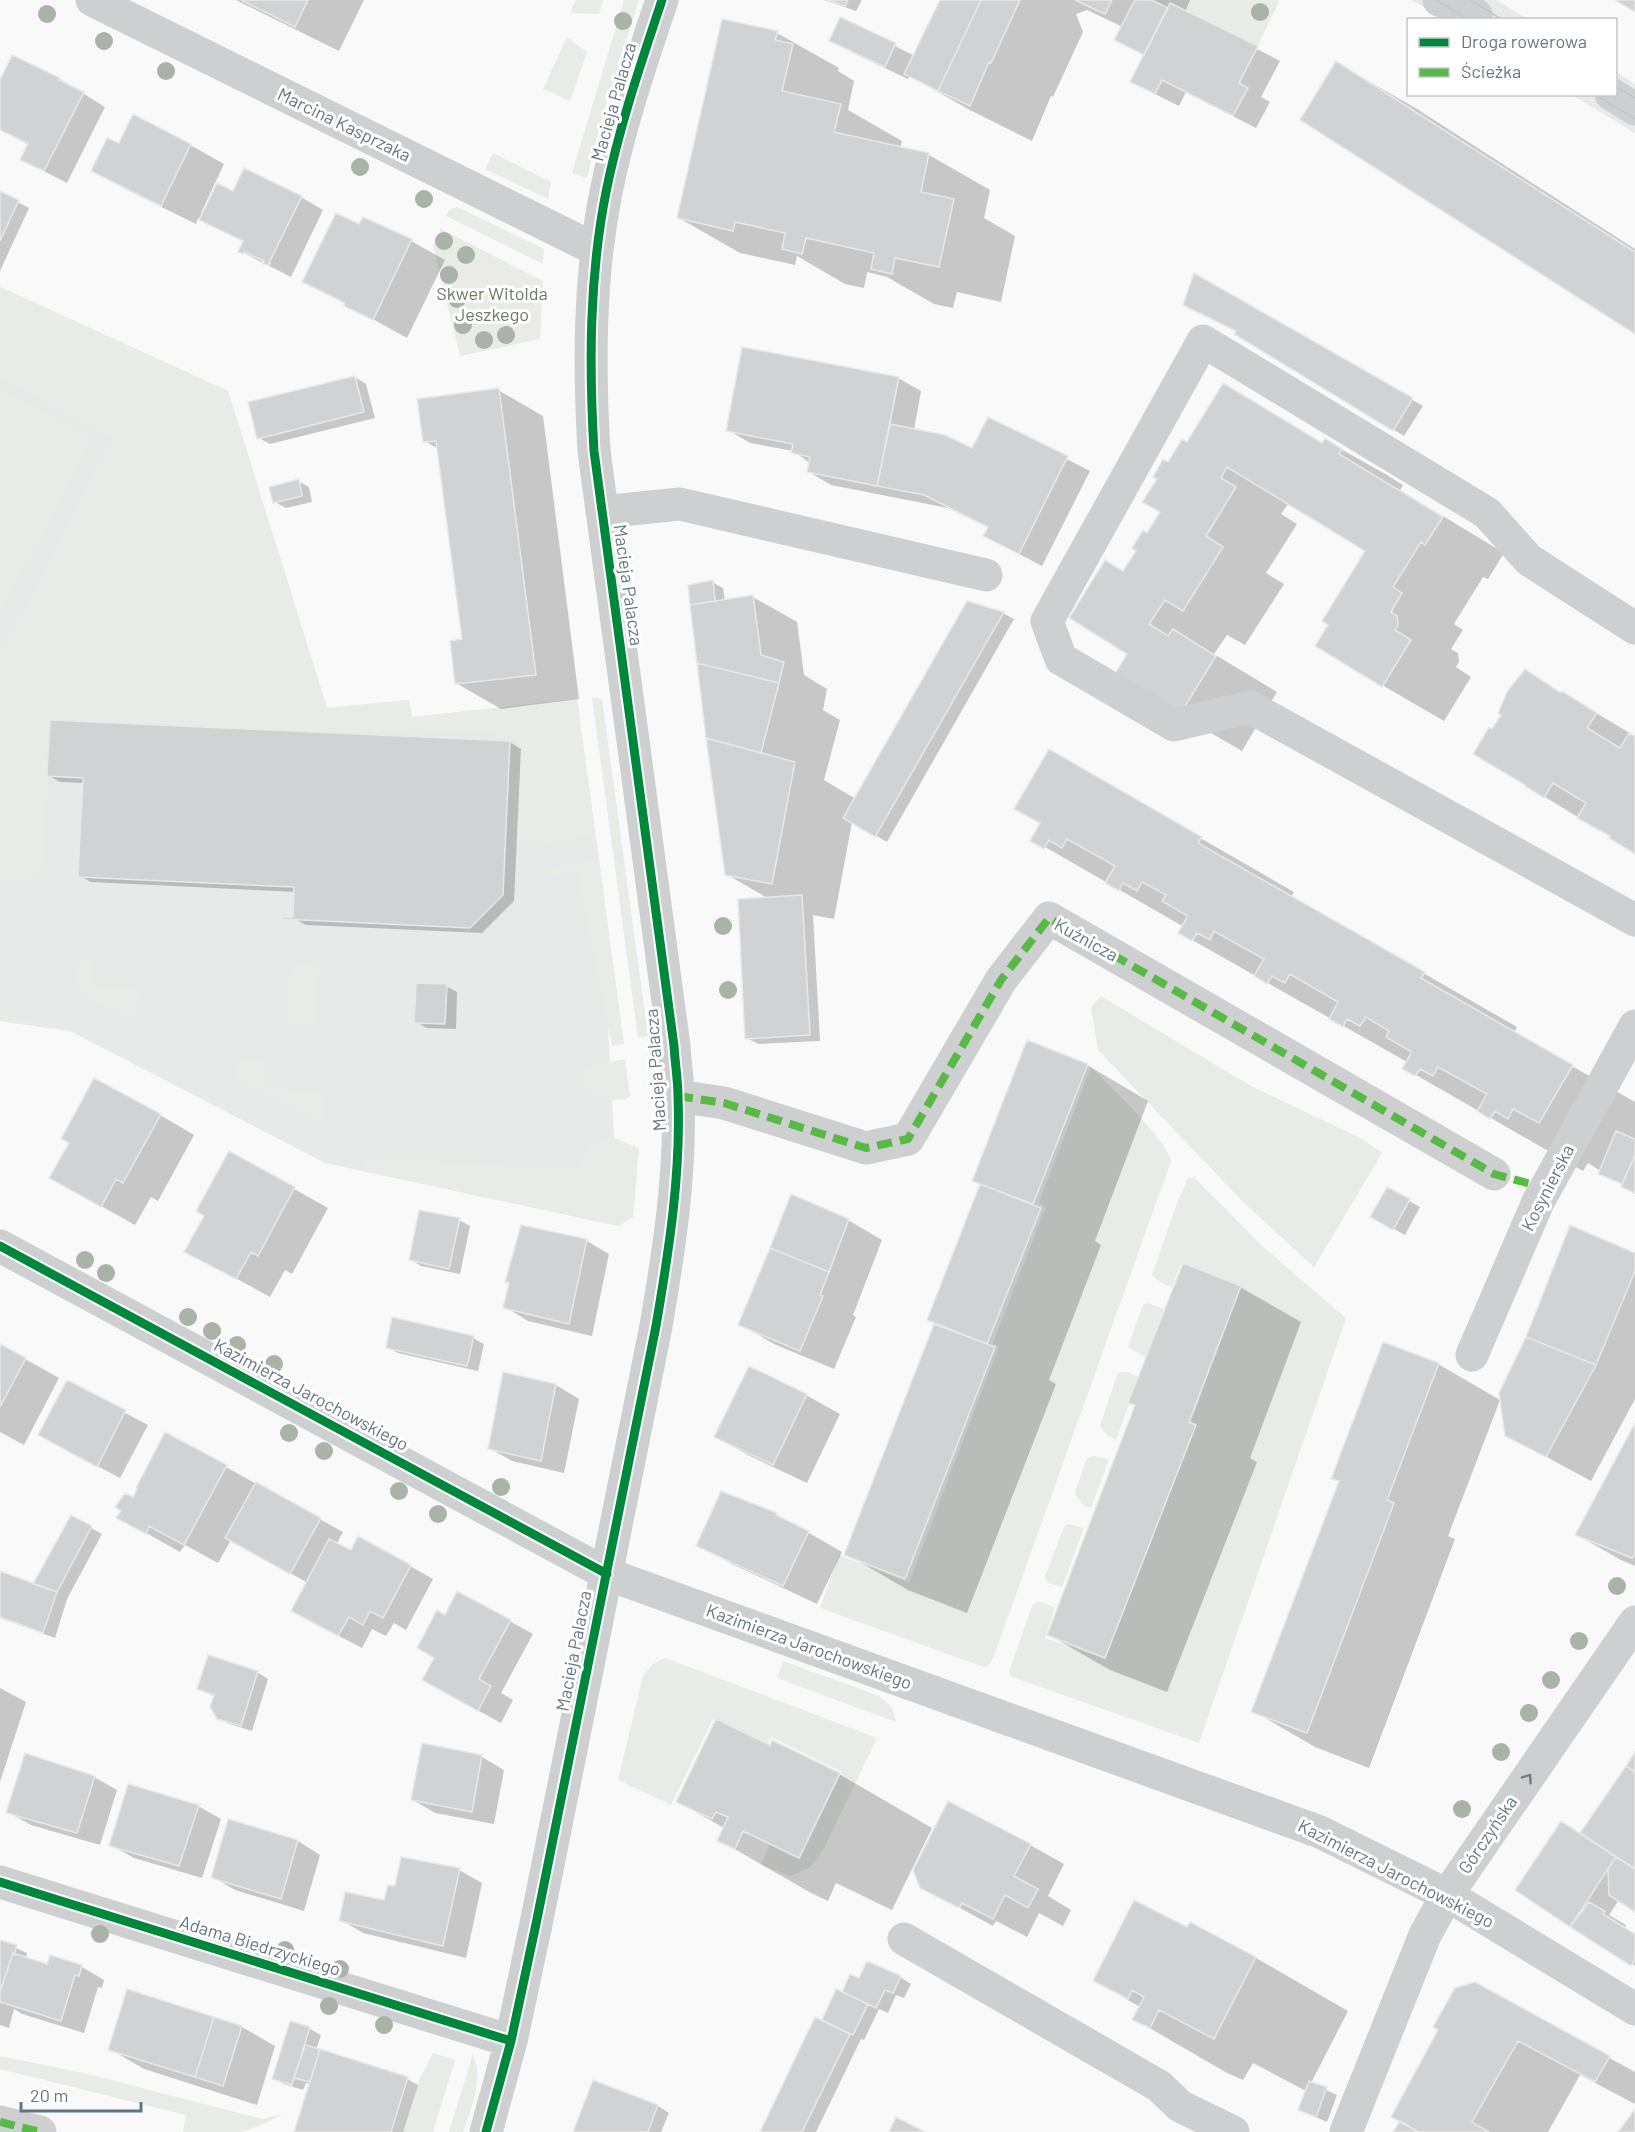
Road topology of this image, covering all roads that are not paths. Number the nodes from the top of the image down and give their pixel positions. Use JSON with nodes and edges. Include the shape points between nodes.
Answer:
{"nodes":[{"id":1,"x":92,"y":0,"type":"edge"},
{"id":2,"x":662,"y":0,"type":"edge"},
{"id":3,"x":1614,"y":96,"type":"edge"},
{"id":4,"x":1635,"y":109,"type":"edge"},
{"id":5,"x":597,"y":250,"type":"junction"},
{"id":6,"x":602,"y":512,"type":"junction"},
{"id":7,"x":986,"y":575,"type":"dead end"},
{"id":8,"x":1635,"y":628,"type":"edge"},
{"id":9,"x":1635,"y":920,"type":"edge"},
{"id":10,"x":1635,"y":1026,"type":"edge"},
{"id":11,"x":678,"y":1096,"type":"junction"},
{"id":12,"x":1494,"y":1174,"type":"dead end"},
{"id":13,"x":0,"y":1246,"type":"edge"},
{"id":14,"x":1472,"y":1355,"type":"dead end"},
{"id":15,"x":607,"y":1574,"type":"junction"},
{"id":16,"x":1635,"y":1622,"type":"edge"},
{"id":17,"x":0,"y":1882,"type":"edge"},
{"id":18,"x":1447,"y":1895,"type":"junction"},
{"id":19,"x":904,"y":1939,"type":"dead end"},
{"id":20,"x":1635,"y":2009,"type":"edge"},
{"id":21,"x":511,"y":2041,"type":"junction"},
{"id":22,"x":0,"y":2122,"type":"edge"},
{"id":23,"x":40,"y":2132,"type":"edge"},
{"id":24,"x":486,"y":2132,"type":"edge"},
{"id":25,"x":1233,"y":2132,"type":"edge"},
{"id":26,"x":1346,"y":2132,"type":"edge"}],
"edges":[{"from":1,"to":5,"type":"street","name":"Marcina Kasprzaka"},
{"from":2,"to":5,"type":"street","name":"Macieja Palacza","via":[[620,135]]},
{"from":3,"to":4,"type":"street"},
{"from":5,"to":6,"type":"street","name":"Macieja Palacza","via":[[590,341],[591,397]]},
{"from":6,"to":7,"type":"street","via":[[680,504]]},
{"from":6,"to":11,"type":"street","name":"Macieja Palacza"},
{"from":8,"to":9,"type":"street","via":[[1529,560],[1487,513],[1203,341],[1047,621],[1061,659],[1174,724],[1250,707]]},
{"from":10,"to":14,"type":"street","name":"Kosynierska","via":[[1538,1202]]},
{"from":11,"to":12,"type":"street","name":"Kuźnicza","via":[[724,1102],[866,1148],[908,1139],[1001,980],[1049,918]]},
{"from":11,"to":15,"type":"street","name":"Macieja Palacza","via":[[670,1245]]},
{"from":13,"to":15,"type":"street","name":"Kazimierza Jarochowskiego"},
{"from":15,"to":18,"type":"street","name":"Kazimierza Jarochowskiego","via":[[1310,1828]]},
{"from":15,"to":21,"type":"street","name":"Macieja Palacza"},
{"from":18,"to":16,"type":"street","name":"Górczyńska","one_way":true},
{"from":17,"to":21,"type":"street","name":"Adama Biedrzyckiego"},
{"from":18,"to":20,"type":"street","name":"Kazimierza Jarochowskiego"},
{"from":18,"to":26,"type":"street","name":"Górczyńska","via":[[1425,1935]]},
{"from":19,"to":25,"type":"street","via":[[1159,2086],[1180,2106]]},
{"from":21,"to":24,"type":"street","name":"Macieja Palacza"},
{"from":22,"to":23,"type":"street"}]}
